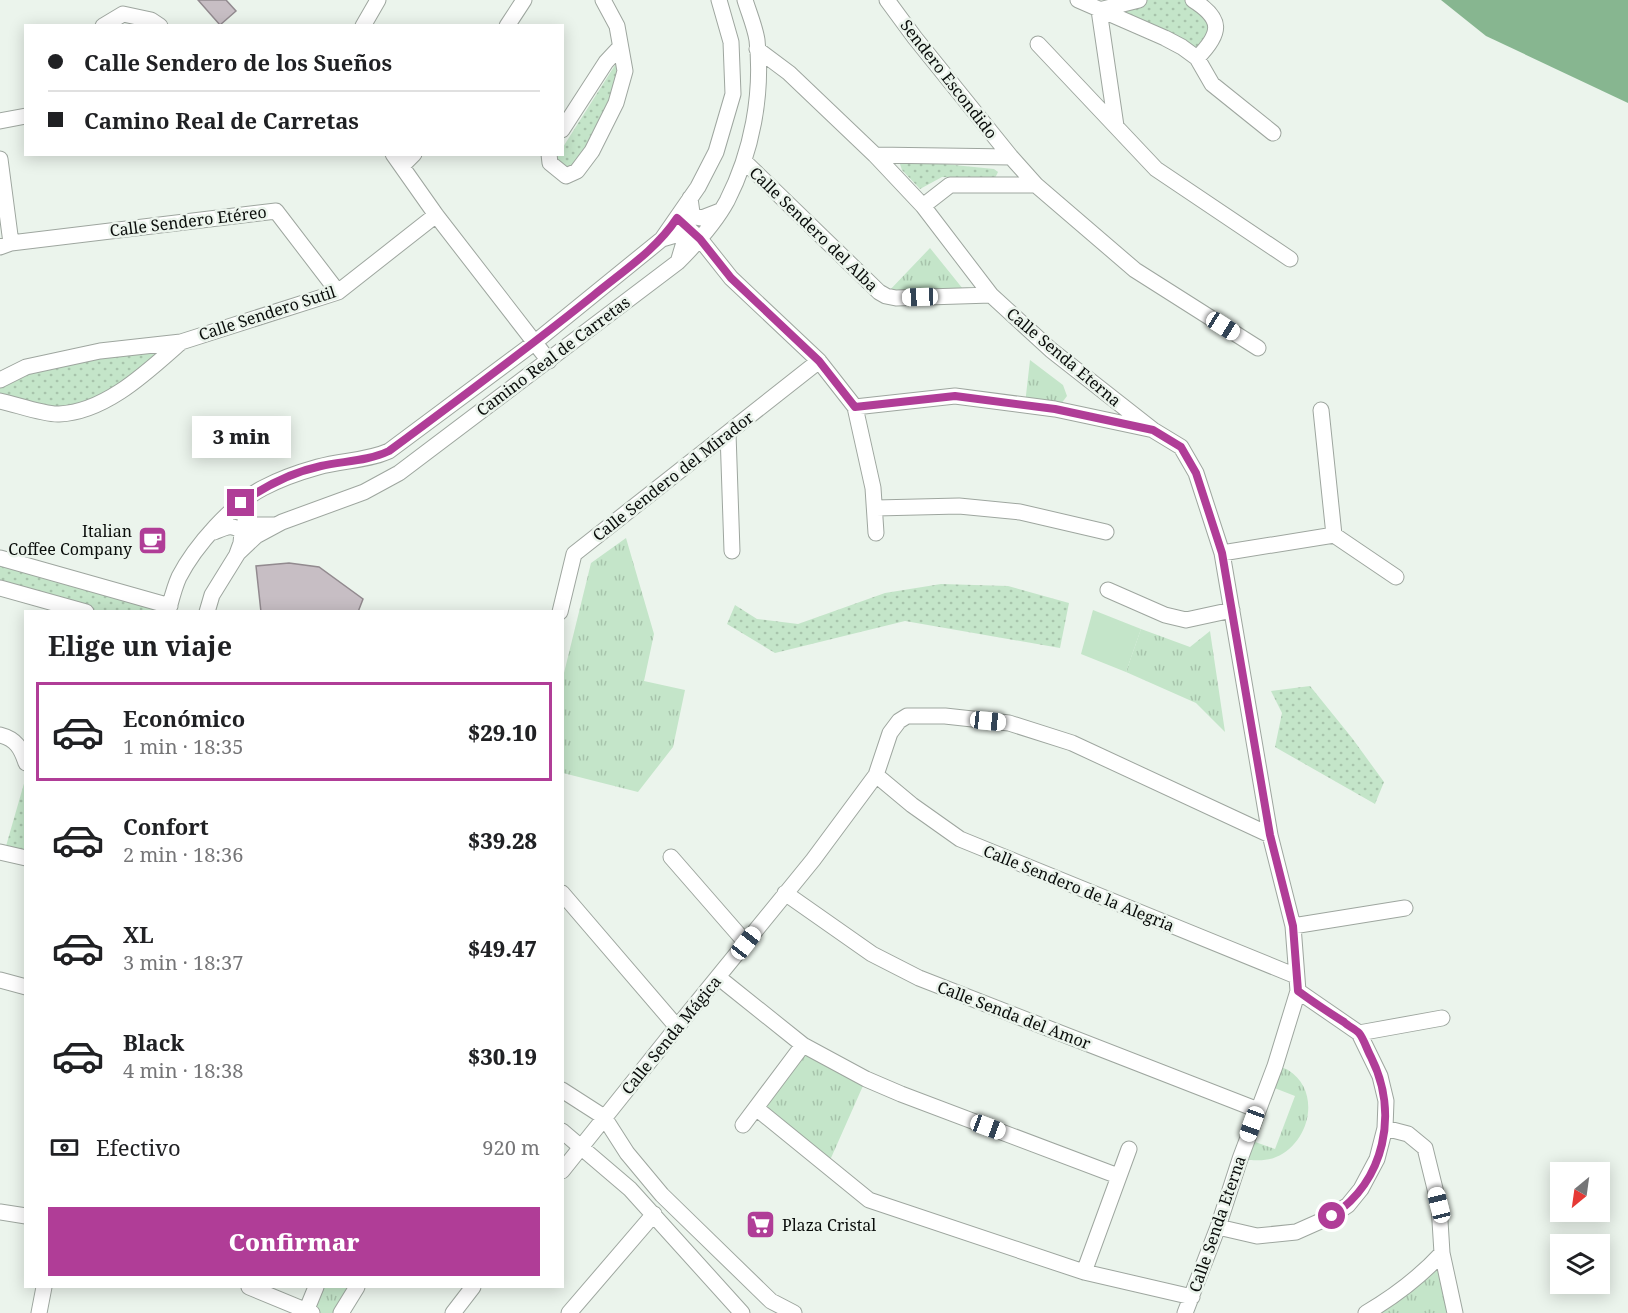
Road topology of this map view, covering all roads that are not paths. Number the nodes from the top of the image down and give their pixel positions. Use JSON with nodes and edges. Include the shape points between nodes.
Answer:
{"nodes":[{"id":1,"x":378,"y":0,"type":"edge"},
{"id":2,"x":524,"y":0,"type":"edge"},
{"id":3,"x":603,"y":0,"type":"edge"},
{"id":4,"x":719,"y":0,"type":"edge"},
{"id":5,"x":745,"y":0,"type":"edge"},
{"id":6,"x":887,"y":0,"type":"edge"},
{"id":7,"x":1078,"y":0,"type":"edge"},
{"id":8,"x":1139,"y":0,"type":"edge"},
{"id":9,"x":1193,"y":0,"type":"edge"},
{"id":10,"x":122,"y":7,"type":"edge"},
{"id":11,"x":1099,"y":10,"type":"junction"},
{"id":12,"x":105,"y":24,"type":"edge"},
{"id":13,"x":157,"y":24,"type":"edge"},
{"id":14,"x":364,"y":24,"type":"edge"},
{"id":15,"x":508,"y":24,"type":"edge"},
{"id":16,"x":1038,"y":44,"type":"dead end"},
{"id":17,"x":620,"y":47,"type":"junction"},
{"id":18,"x":757,"y":49,"type":"junction"},
{"id":19,"x":1197,"y":58,"type":"junction"},
{"id":20,"x":24,"y":116,"type":"edge"},
{"id":21,"x":0,"y":121,"type":"edge"},
{"id":22,"x":1116,"y":126,"type":"junction"},
{"id":23,"x":564,"y":127,"type":"edge"},
{"id":24,"x":1273,"y":133,"type":"dead end"},
{"id":25,"x":875,"y":155,"type":"junction"},
{"id":26,"x":549,"y":156,"type":"edge"},
{"id":27,"x":1011,"y":157,"type":"junction"},
{"id":28,"x":0,"y":159,"type":"edge"},
{"id":29,"x":398,"y":160,"type":"edge"},
{"id":30,"x":744,"y":162,"type":"junction"},
{"id":31,"x":1036,"y":185,"type":"junction"},
{"id":32,"x":690,"y":198,"type":"junction"},
{"id":33,"x":923,"y":206,"type":"junction"},
{"id":34,"x":720,"y":211,"type":"junction"},
{"id":35,"x":436,"y":214,"type":"junction"},
{"id":36,"x":677,"y":218,"type":"junction"},
{"id":37,"x":662,"y":239,"type":"junction"},
{"id":38,"x":700,"y":239,"type":"junction"},
{"id":39,"x":6,"y":245,"type":"edge"},
{"id":40,"x":1290,"y":259,"type":"dead end"},
{"id":41,"x":678,"y":262,"type":"junction"},
{"id":42,"x":338,"y":292,"type":"junction"},
{"id":43,"x":991,"y":296,"type":"junction"},
{"id":44,"x":181,"y":342,"type":"junction"},
{"id":45,"x":534,"y":343,"type":"junction"},
{"id":46,"x":1258,"y":348,"type":"dead end"},
{"id":47,"x":549,"y":361,"type":"junction"},
{"id":48,"x":819,"y":361,"type":"junction"},
{"id":49,"x":0,"y":380,"type":"edge"},
{"id":50,"x":0,"y":401,"type":"edge"},
{"id":51,"x":855,"y":407,"type":"junction"},
{"id":52,"x":1321,"y":410,"type":"dead end"},
{"id":53,"x":1153,"y":430,"type":"junction"},
{"id":54,"x":728,"y":433,"type":"junction"},
{"id":55,"x":249,"y":497,"type":"junction"},
{"id":56,"x":876,"y":508,"type":"junction"},
{"id":57,"x":278,"y":524,"type":"junction"},
{"id":58,"x":1106,"y":531,"type":"dead end"},
{"id":59,"x":211,"y":533,"type":"junction"},
{"id":60,"x":876,"y":533,"type":"dead end"},
{"id":61,"x":1334,"y":535,"type":"junction"},
{"id":62,"x":732,"y":551,"type":"dead end"},
{"id":63,"x":1222,"y":553,"type":"junction"},
{"id":64,"x":237,"y":554,"type":"junction"},
{"id":65,"x":0,"y":558,"type":"edge"},
{"id":66,"x":1396,"y":577,"type":"dead end"},
{"id":67,"x":0,"y":588,"type":"edge"},
{"id":68,"x":1108,"y":590,"type":"dead end"},
{"id":69,"x":169,"y":609,"type":"edge"},
{"id":70,"x":1232,"y":609,"type":"junction"},
{"id":71,"x":79,"y":610,"type":"edge"},
{"id":72,"x":208,"y":610,"type":"edge"},
{"id":73,"x":560,"y":610,"type":"edge"},
{"id":74,"x":0,"y":735,"type":"edge"},
{"id":75,"x":24,"y":756,"type":"edge"},
{"id":76,"x":876,"y":775,"type":"junction"},
{"id":77,"x":1270,"y":835,"type":"junction"},
{"id":78,"x":0,"y":852,"type":"edge"},
{"id":79,"x":671,"y":857,"type":"dead end"},
{"id":80,"x":24,"y":858,"type":"edge"},
{"id":81,"x":785,"y":893,"type":"junction"},
{"id":82,"x":564,"y":895,"type":"edge"},
{"id":83,"x":1405,"y":908,"type":"dead end"},
{"id":84,"x":1293,"y":926,"type":"junction"},
{"id":85,"x":746,"y":943,"type":"junction"},
{"id":86,"x":718,"y":977,"type":"junction"},
{"id":87,"x":0,"y":980,"type":"edge"},
{"id":88,"x":1297,"y":984,"type":"junction"},
{"id":89,"x":24,"y":986,"type":"edge"},
{"id":90,"x":1442,"y":1018,"type":"dead end"},
{"id":91,"x":676,"y":1027,"type":"junction"},
{"id":92,"x":1359,"y":1033,"type":"junction"},
{"id":93,"x":803,"y":1045,"type":"junction"},
{"id":94,"x":564,"y":1091,"type":"edge"},
{"id":95,"x":756,"y":1107,"type":"junction"},
{"id":96,"x":1258,"y":1110,"type":"junction"},
{"id":97,"x":604,"y":1118,"type":"junction"},
{"id":98,"x":743,"y":1125,"type":"dead end"},
{"id":99,"x":1385,"y":1128,"type":"junction"},
{"id":100,"x":564,"y":1133,"type":"edge"},
{"id":101,"x":581,"y":1148,"type":"junction"},
{"id":102,"x":1129,"y":1149,"type":"dead end"},
{"id":103,"x":564,"y":1169,"type":"edge"},
{"id":104,"x":1118,"y":1176,"type":"junction"},
{"id":105,"x":0,"y":1212,"type":"edge"},
{"id":106,"x":654,"y":1214,"type":"junction"},
{"id":107,"x":24,"y":1216,"type":"edge"},
{"id":108,"x":1218,"y":1227,"type":"junction"},
{"id":109,"x":1442,"y":1253,"type":"junction"},
{"id":110,"x":1084,"y":1272,"type":"junction"},
{"id":111,"x":44,"y":1288,"type":"edge"},
{"id":112,"x":252,"y":1288,"type":"edge"},
{"id":113,"x":316,"y":1288,"type":"edge"},
{"id":114,"x":356,"y":1288,"type":"edge"},
{"id":115,"x":472,"y":1288,"type":"edge"},
{"id":116,"x":1192,"y":1297,"type":"junction"},
{"id":117,"x":309,"y":1311,"type":"edge"},
{"id":118,"x":39,"y":1313,"type":"edge"},
{"id":119,"x":341,"y":1313,"type":"edge"},
{"id":120,"x":453,"y":1313,"type":"edge"},
{"id":121,"x":569,"y":1313,"type":"edge"},
{"id":122,"x":742,"y":1313,"type":"edge"},
{"id":123,"x":794,"y":1313,"type":"edge"},
{"id":124,"x":1185,"y":1313,"type":"edge"},
{"id":125,"x":1366,"y":1313,"type":"edge"},
{"id":126,"x":1455,"y":1313,"type":"edge"}],
"edges":[{"from":1,"to":14,"type":"street"},
{"from":2,"to":15,"type":"street"},
{"from":3,"to":17,"type":"street","via":[[616,26]]},
{"from":4,"to":32,"type":"street","name":"Camino Real de Carretas","via":[[731,42],[733,94],[716,152]]},
{"from":5,"to":18,"type":"street","name":"Camino Real de Carretas"},
{"from":6,"to":27,"type":"street","name":"Sendero Escondido"},
{"from":7,"to":11,"type":"street"},
{"from":8,"to":11,"type":"street"},
{"from":9,"to":19,"type":"street","via":[[1211,14],[1216,29]]},
{"from":10,"to":12,"type":"street"},
{"from":10,"to":13,"type":"street"},
{"from":11,"to":19,"type":"street","via":[[1165,38]]},
{"from":11,"to":22,"type":"street"},
{"from":16,"to":22,"type":"street"},
{"from":17,"to":23,"type":"street"},
{"from":17,"to":26,"type":"street","via":[[625,71],[616,104],[589,156],[578,171],[566,176],[550,164]]},
{"from":18,"to":25,"type":"street","name":"Calle Senda Eterna","via":[[789,73]]},
{"from":18,"to":30,"type":"street","name":"Camino Real de Carretas","via":[[759,96]]},
{"from":19,"to":24,"type":"street","via":[[1212,84]]},
{"from":20,"to":21,"type":"street"},
{"from":22,"to":40,"type":"street","via":[[1156,169]]},
{"from":25,"to":27,"type":"street"},
{"from":25,"to":33,"type":"street","name":"Calle Senda Eterna"},
{"from":27,"to":31,"type":"street","name":"Sendero Escondido"},
{"from":28,"to":39,"type":"street"},
{"from":29,"to":35,"type":"street"},
{"from":30,"to":34,"type":"street","name":"Camino Real de Carretas"},
{"from":30,"to":43,"type":"street","name":"Calle Sendero del Alba","via":[[886,296]]},
{"from":31,"to":33,"type":"street","via":[[950,185]]},
{"from":31,"to":46,"type":"street","name":"Sendero Escondido","via":[[1135,270]]},
{"from":32,"to":34,"type":"street","via":[[696,217]]},
{"from":32,"to":36,"type":"street","name":"Camino Real de Carretas"},
{"from":33,"to":43,"type":"street","name":"Calle Senda Eterna"},
{"from":34,"to":38,"type":"street","name":"Camino Real de Carretas"},
{"from":35,"to":42,"type":"street","name":"Calle Sendero Sutil"},
{"from":35,"to":45,"type":"street"},
{"from":36,"to":37,"type":"street","name":"Camino Real de Carretas"},
{"from":36,"to":38,"type":"street"},
{"from":37,"to":41,"type":"street","via":[[679,234],[685,239]]},
{"from":37,"to":45,"type":"street","name":"Camino Real de Carretas"},
{"from":38,"to":41,"type":"street","name":"Camino Real de Carretas"},
{"from":38,"to":48,"type":"street","via":[[731,278]]},
{"from":39,"to":42,"type":"street","name":"Calle Sendero Etéreo","via":[[276,210]]},
{"from":41,"to":47,"type":"street","name":"Camino Real de Carretas"},
{"from":42,"to":44,"type":"street","name":"Calle Sendero Sutil"},
{"from":43,"to":53,"type":"street","name":"Calle Senda Eterna","via":[[1051,350]]},
{"from":44,"to":49,"type":"street","name":"Calle Sendero Sutil","via":[[100,351],[26,367]]},
{"from":44,"to":50,"type":"street","name":"Calle Sendero Sutil","via":[[138,380],[90,408],[58,414]]},
{"from":45,"to":47,"type":"street"},
{"from":45,"to":55,"type":"street","name":"Camino Real de Carretas","via":[[389,451],[320,466]]},
{"from":47,"to":57,"type":"street","name":"Camino Real de Carretas","via":[[399,472],[364,492]]},
{"from":48,"to":51,"type":"street"},
{"from":48,"to":54,"type":"street","name":"Calle Sendero del Mirador"},
{"from":51,"to":53,"type":"street","via":[[955,396],[1055,409]]},
{"from":51,"to":56,"type":"street"},
{"from":52,"to":61,"type":"street"},
{"from":53,"to":63,"type":"street","name":"Calle Senda Eterna","via":[[1181,447],[1196,473]]},
{"from":54,"to":62,"type":"street"},
{"from":54,"to":73,"type":"street","name":"Calle Sendero del Mirador","via":[[574,554]]},
{"from":55,"to":57,"type":"street","via":[[245,519],[251,525]]},
{"from":55,"to":59,"type":"street","name":"Camino Real de Carretas"},
{"from":56,"to":58,"type":"street","via":[[980,508],[1020,512]]},
{"from":56,"to":60,"type":"street"},
{"from":57,"to":64,"type":"street","name":"Camino Real de Carretas","via":[[256,536]]},
{"from":59,"to":64,"type":"street","via":[[236,526],[242,532]]},
{"from":59,"to":69,"type":"street","name":"Camino Real de Carretas","via":[[180,576]]},
{"from":61,"to":63,"type":"street"},
{"from":61,"to":66,"type":"street"},
{"from":63,"to":70,"type":"street","name":"Calle Senda Eterna"},
{"from":64,"to":72,"type":"street","name":"Camino Real de Carretas"},
{"from":65,"to":69,"type":"street"},
{"from":67,"to":71,"type":"street"},
{"from":68,"to":70,"type":"street","via":[[1186,620]]},
{"from":70,"to":77,"type":"street","name":"Calle Senda Eterna"},
{"from":74,"to":75,"type":"street","via":[[16,742]]},
{"from":76,"to":77,"type":"street","name":"Calle Senda Mágica","via":[[890,733],[907,716],[1009,723],[1072,743]]},
{"from":76,"to":81,"type":"street","name":"Calle Senda Mágica"},
{"from":76,"to":88,"type":"street","name":"Calle Sendero de la Alegria","via":[[960,839]]},
{"from":77,"to":84,"type":"street","name":"Calle Senda Eterna"},
{"from":78,"to":80,"type":"street"},
{"from":79,"to":85,"type":"street"},
{"from":81,"to":85,"type":"street","name":"Calle Senda Mágica"},
{"from":81,"to":96,"type":"street","name":"Calle Senda del Amor","via":[[872,954],[919,978]]},
{"from":82,"to":91,"type":"street"},
{"from":83,"to":84,"type":"street"},
{"from":84,"to":88,"type":"street","name":"Calle Senda Eterna"},
{"from":85,"to":86,"type":"street","name":"Calle Senda Mágica"},
{"from":86,"to":91,"type":"street","name":"Calle Senda Mágica"},
{"from":86,"to":93,"type":"street"},
{"from":87,"to":89,"type":"street"},
{"from":88,"to":92,"type":"street","name":"Calle Sendero de la Alegria"},
{"from":88,"to":96,"type":"street","name":"Calle Senda Eterna","via":[[1275,1066]]},
{"from":90,"to":92,"type":"street"},
{"from":91,"to":97,"type":"street","name":"Calle Senda Mágica"},
{"from":92,"to":99,"type":"street","via":[[1380,1076],[1386,1101]]},
{"from":93,"to":95,"type":"street"},
{"from":93,"to":104,"type":"street","via":[[901,1094]]},
{"from":94,"to":97,"type":"street"},
{"from":95,"to":98,"type":"street"},
{"from":95,"to":110,"type":"street","via":[[869,1200]]},
{"from":96,"to":108,"type":"street","name":"Calle Senda Eterna"},
{"from":97,"to":101,"type":"street","name":"Calle Senda Mágica"},
{"from":97,"to":123,"type":"street","via":[[662,1194],[771,1301]]},
{"from":99,"to":108,"type":"street","via":[[1377,1159],[1361,1189],[1332,1216],[1296,1232],[1257,1236]]},
{"from":99,"to":109,"type":"street","via":[[1408,1134],[1425,1148],[1439,1205]]},
{"from":100,"to":101,"type":"street"},
{"from":101,"to":103,"type":"street","name":"Calle Senda Mágica"},
{"from":101,"to":106,"type":"street"},
{"from":102,"to":104,"type":"street"},
{"from":104,"to":110,"type":"street"},
{"from":105,"to":107,"type":"street"},
{"from":106,"to":121,"type":"street"},
{"from":106,"to":122,"type":"street"},
{"from":108,"to":116,"type":"street","name":"Calle Senda Eterna"},
{"from":109,"to":125,"type":"street","via":[[1421,1276]]},
{"from":109,"to":126,"type":"street"},
{"from":110,"to":116,"type":"street"},
{"from":111,"to":118,"type":"street"},
{"from":112,"to":117,"type":"street"},
{"from":113,"to":117,"type":"street"},
{"from":114,"to":119,"type":"street"},
{"from":115,"to":120,"type":"street"},
{"from":116,"to":124,"type":"street","name":"Calle Senda Eterna"}]}
